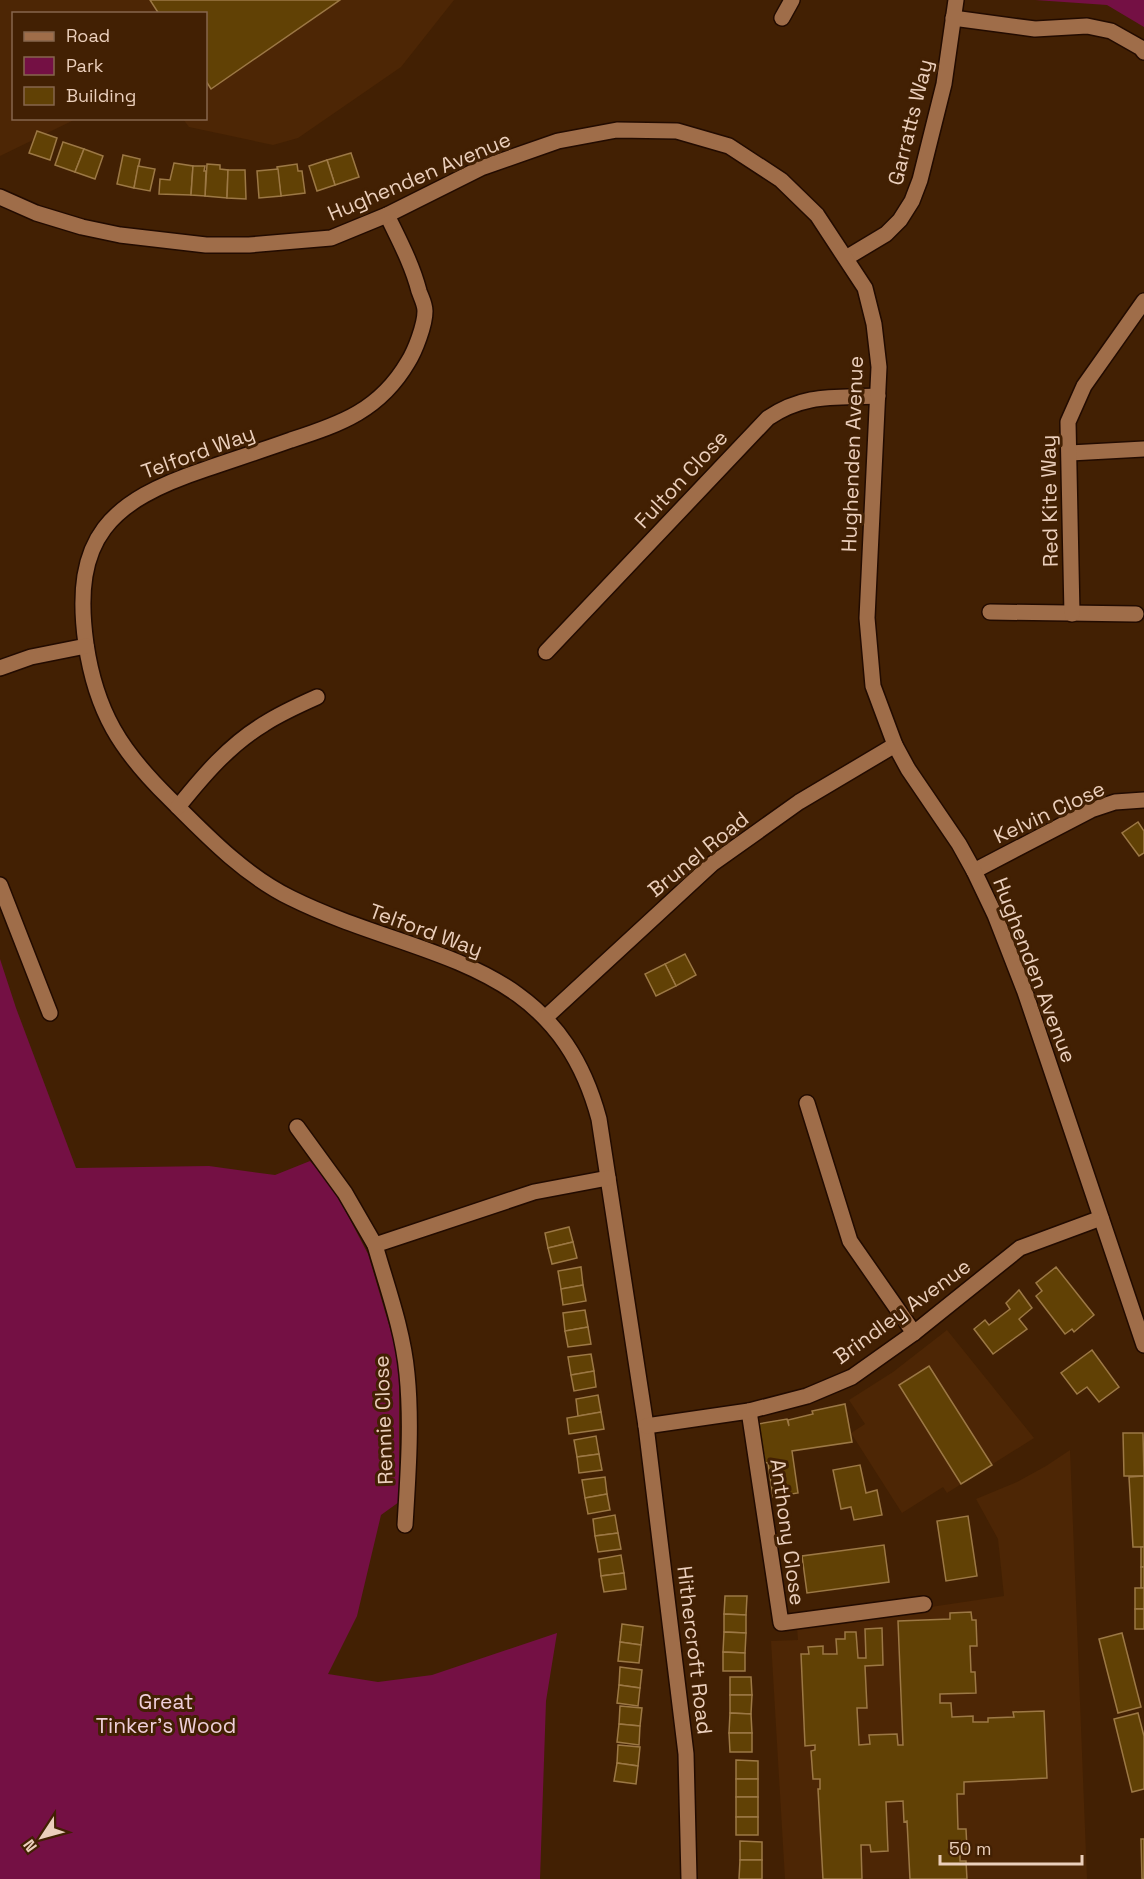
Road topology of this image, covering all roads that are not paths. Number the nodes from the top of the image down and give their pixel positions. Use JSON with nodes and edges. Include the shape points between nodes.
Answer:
{"nodes":[{"id":1,"x":792,"y":0,"type":"edge"},
{"id":2,"x":956,"y":0,"type":"edge"},
{"id":3,"x":782,"y":18,"type":"dead end"},
{"id":4,"x":953,"y":18,"type":"junction"},
{"id":5,"x":1144,"y":52,"type":"edge"},
{"id":6,"x":0,"y":197,"type":"edge"},
{"id":7,"x":387,"y":215,"type":"junction"},
{"id":8,"x":846,"y":258,"type":"junction"},
{"id":9,"x":1144,"y":301,"type":"edge"},
{"id":10,"x":878,"y":396,"type":"junction"},
{"id":11,"x":1144,"y":449,"type":"edge"},
{"id":12,"x":1070,"y":453,"type":"junction"},
{"id":13,"x":990,"y":612,"type":"dead end"},
{"id":14,"x":1072,"y":614,"type":"junction"},
{"id":15,"x":1136,"y":614,"type":"dead end"},
{"id":16,"x":86,"y":646,"type":"junction"},
{"id":17,"x":546,"y":652,"type":"dead end"},
{"id":18,"x":0,"y":668,"type":"edge"},
{"id":19,"x":317,"y":697,"type":"dead end"},
{"id":20,"x":895,"y":745,"type":"junction"},
{"id":21,"x":1144,"y":800,"type":"edge"},
{"id":22,"x":178,"y":807,"type":"junction"},
{"id":23,"x":974,"y":871,"type":"junction"},
{"id":24,"x":0,"y":885,"type":"edge"},
{"id":25,"x":50,"y":1013,"type":"dead end"},
{"id":26,"x":545,"y":1018,"type":"junction"},
{"id":27,"x":807,"y":1103,"type":"dead end"},
{"id":28,"x":297,"y":1127,"type":"dead end"},
{"id":29,"x":608,"y":1178,"type":"junction"},
{"id":30,"x":1101,"y":1218,"type":"junction"},
{"id":31,"x":375,"y":1245,"type":"junction"},
{"id":32,"x":914,"y":1333,"type":"junction"},
{"id":33,"x":1144,"y":1345,"type":"edge"},
{"id":34,"x":749,"y":1411,"type":"junction"},
{"id":35,"x":646,"y":1426,"type":"junction"},
{"id":36,"x":405,"y":1525,"type":"dead end"},
{"id":37,"x":924,"y":1604,"type":"dead end"},
{"id":38,"x":689,"y":1879,"type":"edge"}],
"edges":[{"from":1,"to":3,"type":"street"},
{"from":2,"to":4,"type":"street","name":"Garratts Way"},
{"from":4,"to":5,"type":"street","via":[[1035,29],[1087,27],[1111,32]]},
{"from":4,"to":8,"type":"street","name":"Garratts Way","via":[[944,84],[912,201],[886,234]]},
{"from":6,"to":7,"type":"street","name":"Hughenden Avenue","via":[[82,227],[206,245],[331,238]]},
{"from":7,"to":8,"type":"street","name":"Hughenden Avenue","via":[[481,168],[558,141],[617,130],[678,131],[729,146],[781,180],[817,215]]},
{"from":7,"to":16,"type":"street","name":"Telford Way","via":[[414,271],[425,311],[415,351],[402,372],[372,405],[354,417],[174,480],[124,507],[110,520],[89,557],[83,597]]},
{"from":8,"to":10,"type":"street","name":"Hughenden Avenue","via":[[865,288],[874,324]]},
{"from":9,"to":12,"type":"street","name":"Red Kite Way","via":[[1084,386],[1068,422]]},
{"from":10,"to":17,"type":"street","name":"Fulton Close","via":[[804,400],[768,418]]},
{"from":10,"to":20,"type":"street","name":"Hughenden Avenue","via":[[867,618],[873,686]]},
{"from":11,"to":12,"type":"street"},
{"from":12,"to":14,"type":"street","name":"Red Kite Way"},
{"from":13,"to":14,"type":"street"},
{"from":14,"to":15,"type":"street"},
{"from":16,"to":18,"type":"street"},
{"from":16,"to":22,"type":"street","name":"Telford Way","via":[[92,677],[115,734],[129,755]]},
{"from":19,"to":22,"type":"street","via":[[283,712],[241,740]]},
{"from":20,"to":23,"type":"street","name":"Hughenden Avenue"},
{"from":20,"to":26,"type":"street","name":"Brunel Road","via":[[799,802],[712,864]]},
{"from":21,"to":23,"type":"street","name":"Kelvin Close","via":[[1115,802],[1091,810]]},
{"from":22,"to":26,"type":"street","name":"Telford Way","via":[[246,869],[289,897],[351,924],[449,957],[507,986]]},
{"from":23,"to":30,"type":"street","name":"Hughenden Avenue","via":[[1025,993]]},
{"from":24,"to":25,"type":"street"},
{"from":26,"to":29,"type":"street","name":"Telford Way","via":[[581,1068],[592,1095]]},
{"from":27,"to":32,"type":"street","via":[[850,1241]]},
{"from":28,"to":31,"type":"street","name":"Rennie Close","via":[[345,1193]]},
{"from":29,"to":31,"type":"street","via":[[534,1192]]},
{"from":29,"to":35,"type":"street","name":"Telford Way"},
{"from":30,"to":32,"type":"street","name":"Brindley Avenue","via":[[1020,1248]]},
{"from":30,"to":33,"type":"street","name":"Hughenden Avenue"},
{"from":31,"to":36,"type":"street","name":"Rennie Close","via":[[400,1328],[407,1374],[409,1454]]},
{"from":32,"to":34,"type":"street","name":"Brindley Avenue","via":[[852,1377],[807,1396]]},
{"from":34,"to":35,"type":"street","name":"Brindley Avenue"},
{"from":34,"to":37,"type":"street","name":"Anthony Close","via":[[781,1623]]},
{"from":35,"to":38,"type":"street","name":"Hithercroft Road","via":[[686,1754]]}]}
